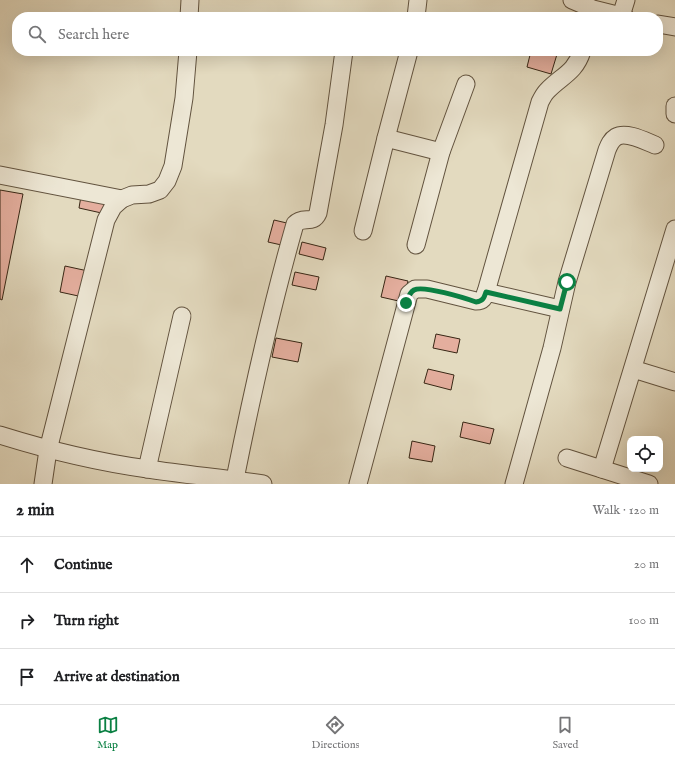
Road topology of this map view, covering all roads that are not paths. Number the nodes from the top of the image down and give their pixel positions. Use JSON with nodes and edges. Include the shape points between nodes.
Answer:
{"nodes":[{"id":1,"x":190,"y":0,"type":"edge"},
{"id":2,"x":418,"y":0,"type":"edge"},
{"id":3,"x":572,"y":0,"type":"edge"},
{"id":4,"x":624,"y":11,"type":"edge"},
{"id":5,"x":189,"y":12,"type":"edge"},
{"id":6,"x":417,"y":12,"type":"edge"},
{"id":7,"x":590,"y":12,"type":"edge"},
{"id":8,"x":608,"y":12,"type":"edge"},
{"id":9,"x":663,"y":25,"type":"edge"},
{"id":10,"x":675,"y":27,"type":"edge"},
{"id":11,"x":188,"y":56,"type":"edge"},
{"id":12,"x":343,"y":56,"type":"edge"},
{"id":13,"x":409,"y":56,"type":"edge"},
{"id":14,"x":581,"y":56,"type":"edge"},
{"id":15,"x":466,"y":84,"type":"dead end"},
{"id":16,"x":675,"y":106,"type":"edge"},
{"id":17,"x":675,"y":114,"type":"edge"},
{"id":18,"x":386,"y":138,"type":"junction"},
{"id":19,"x":655,"y":145,"type":"dead end"},
{"id":20,"x":441,"y":152,"type":"junction"},
{"id":21,"x":0,"y":175,"type":"edge"},
{"id":22,"x":122,"y":199,"type":"junction"},
{"id":23,"x":675,"y":229,"type":"edge"},
{"id":24,"x":363,"y":231,"type":"dead end"},
{"id":25,"x":416,"y":245,"type":"dead end"},
{"id":26,"x":486,"y":292,"type":"junction"},
{"id":27,"x":560,"y":309,"type":"junction"},
{"id":28,"x":182,"y":316,"type":"dead end"},
{"id":29,"x":633,"y":369,"type":"junction"},
{"id":30,"x":675,"y":382,"type":"edge"},
{"id":31,"x":0,"y":435,"type":"edge"},
{"id":32,"x":48,"y":450,"type":"junction"},
{"id":33,"x":567,"y":458,"type":"dead end"},
{"id":34,"x":148,"y":469,"type":"junction"},
{"id":35,"x":602,"y":469,"type":"junction"},
{"id":36,"x":235,"y":479,"type":"junction"},
{"id":37,"x":43,"y":484,"type":"edge"},
{"id":38,"x":263,"y":484,"type":"edge"},
{"id":39,"x":358,"y":484,"type":"edge"},
{"id":40,"x":514,"y":484,"type":"edge"},
{"id":41,"x":649,"y":484,"type":"edge"}],
"edges":[{"from":1,"to":5,"type":"street"},
{"from":2,"to":6,"type":"street"},
{"from":3,"to":7,"type":"street"},
{"from":4,"to":8,"type":"street"},
{"from":9,"to":10,"type":"street"},
{"from":11,"to":22,"type":"street","via":[[183,106],[173,166],[167,181],[160,190]]},
{"from":12,"to":36,"type":"street","via":[[318,212],[316,217],[303,219],[295,224],[283,266]]},
{"from":13,"to":18,"type":"street"},
{"from":14,"to":26,"type":"street","via":[[579,62],[546,92],[540,102]]},
{"from":15,"to":20,"type":"street"},
{"from":16,"to":17,"type":"street"},
{"from":18,"to":20,"type":"street"},
{"from":18,"to":24,"type":"street"},
{"from":19,"to":27,"type":"street","via":[[628,136],[617,136],[612,140],[600,172]]},
{"from":20,"to":25,"type":"street"},
{"from":21,"to":22,"type":"street"},
{"from":22,"to":32,"type":"street","via":[[106,220]]},
{"from":23,"to":29,"type":"street"},
{"from":26,"to":27,"type":"street"},
{"from":26,"to":39,"type":"street","via":[[484,299],[476,302],[427,289],[415,289],[409,294]]},
{"from":27,"to":40,"type":"street","via":[[552,348]]},
{"from":28,"to":34,"type":"street"},
{"from":29,"to":30,"type":"street"},
{"from":29,"to":35,"type":"street"},
{"from":31,"to":32,"type":"street"},
{"from":32,"to":34,"type":"street"},
{"from":32,"to":37,"type":"street"},
{"from":33,"to":35,"type":"street"},
{"from":34,"to":36,"type":"street"},
{"from":35,"to":41,"type":"street"},
{"from":36,"to":38,"type":"street"}]}
